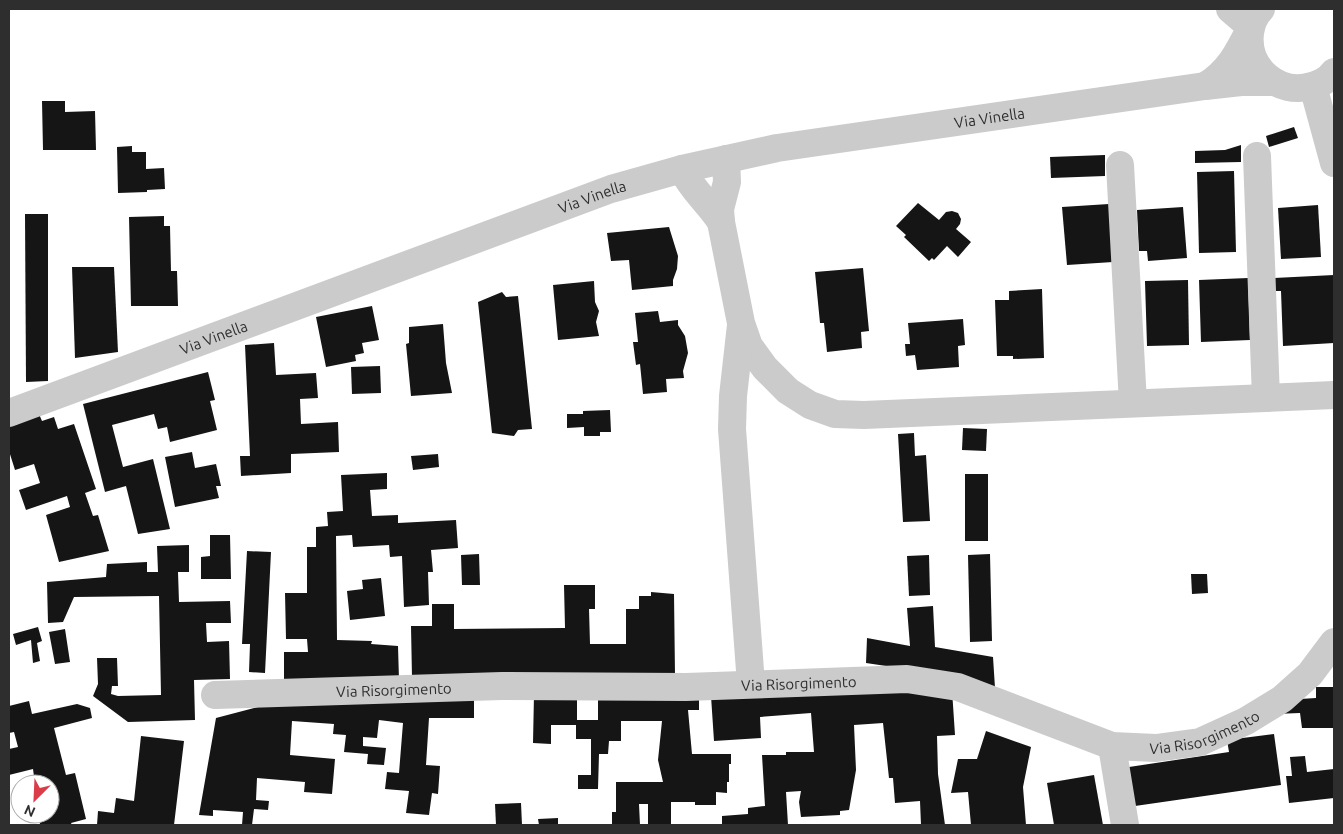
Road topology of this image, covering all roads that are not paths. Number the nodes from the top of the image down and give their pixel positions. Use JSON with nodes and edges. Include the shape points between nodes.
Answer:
{"nodes":[{"id":1,"x":1230,"y":9,"type":"edge"},
{"id":2,"x":1256,"y":18,"type":"edge"},
{"id":3,"x":1324,"y":79,"type":"edge"},
{"id":4,"x":1273,"y":82,"type":"junction"},
{"id":5,"x":1205,"y":86,"type":"junction"},
{"id":6,"x":1258,"y":156,"type":"dead end"},
{"id":7,"x":726,"y":159,"type":"junction"},
{"id":8,"x":1334,"y":163,"type":"edge"},
{"id":9,"x":1120,"y":165,"type":"dead end"},
{"id":10,"x":682,"y":169,"type":"junction"},
{"id":11,"x":721,"y":222,"type":"junction"},
{"id":12,"x":741,"y":323,"type":"junction"},
{"id":13,"x":1334,"y":395,"type":"edge"},
{"id":14,"x":1266,"y":398,"type":"junction"},
{"id":15,"x":1133,"y":404,"type":"junction"},
{"id":16,"x":9,"y":413,"type":"edge"},
{"id":17,"x":1334,"y":642,"type":"edge"},
{"id":18,"x":751,"y":684,"type":"junction"},
{"id":19,"x":215,"y":695,"type":"dead end"},
{"id":20,"x":1112,"y":746,"type":"junction"},
{"id":21,"x":1125,"y":825,"type":"edge"}],
"edges":[{"from":1,"to":2,"type":"street"},
{"from":2,"to":4,"type":"street","via":[[1249,42],[1252,58]]},
{"from":2,"to":5,"type":"street","via":[[1222,74]]},
{"from":3,"to":4,"type":"street","name":"Via Vinella","via":[[1304,89],[1288,88]]},
{"from":3,"to":8,"type":"street"},
{"from":4,"to":5,"type":"street","name":"Via Vinella"},
{"from":5,"to":7,"type":"street","name":"Via Vinella","via":[[777,148]]},
{"from":6,"to":14,"type":"street"},
{"from":7,"to":10,"type":"street","name":"Via Vinella"},
{"from":7,"to":11,"type":"street","via":[[727,182],[720,209]]},
{"from":9,"to":15,"type":"street"},
{"from":10,"to":11,"type":"street","via":[[692,188]]},
{"from":10,"to":16,"type":"street","name":"Via Vinella","via":[[611,189]]},
{"from":11,"to":12,"type":"street"},
{"from":12,"to":15,"type":"street","via":[[749,346],[788,391],[810,405],[835,414]]},
{"from":12,"to":18,"type":"street","via":[[732,429]]},
{"from":13,"to":14,"type":"street"},
{"from":14,"to":15,"type":"street"},
{"from":17,"to":20,"type":"street","name":"Via Risorgimento","via":[[1310,674],[1282,699],[1246,721],[1200,742],[1156,748]]},
{"from":18,"to":19,"type":"street","name":"Via Risorgimento","via":[[502,686]]},
{"from":18,"to":20,"type":"street","name":"Via Risorgimento","via":[[907,679],[948,685]]},
{"from":20,"to":21,"type":"street"}]}
